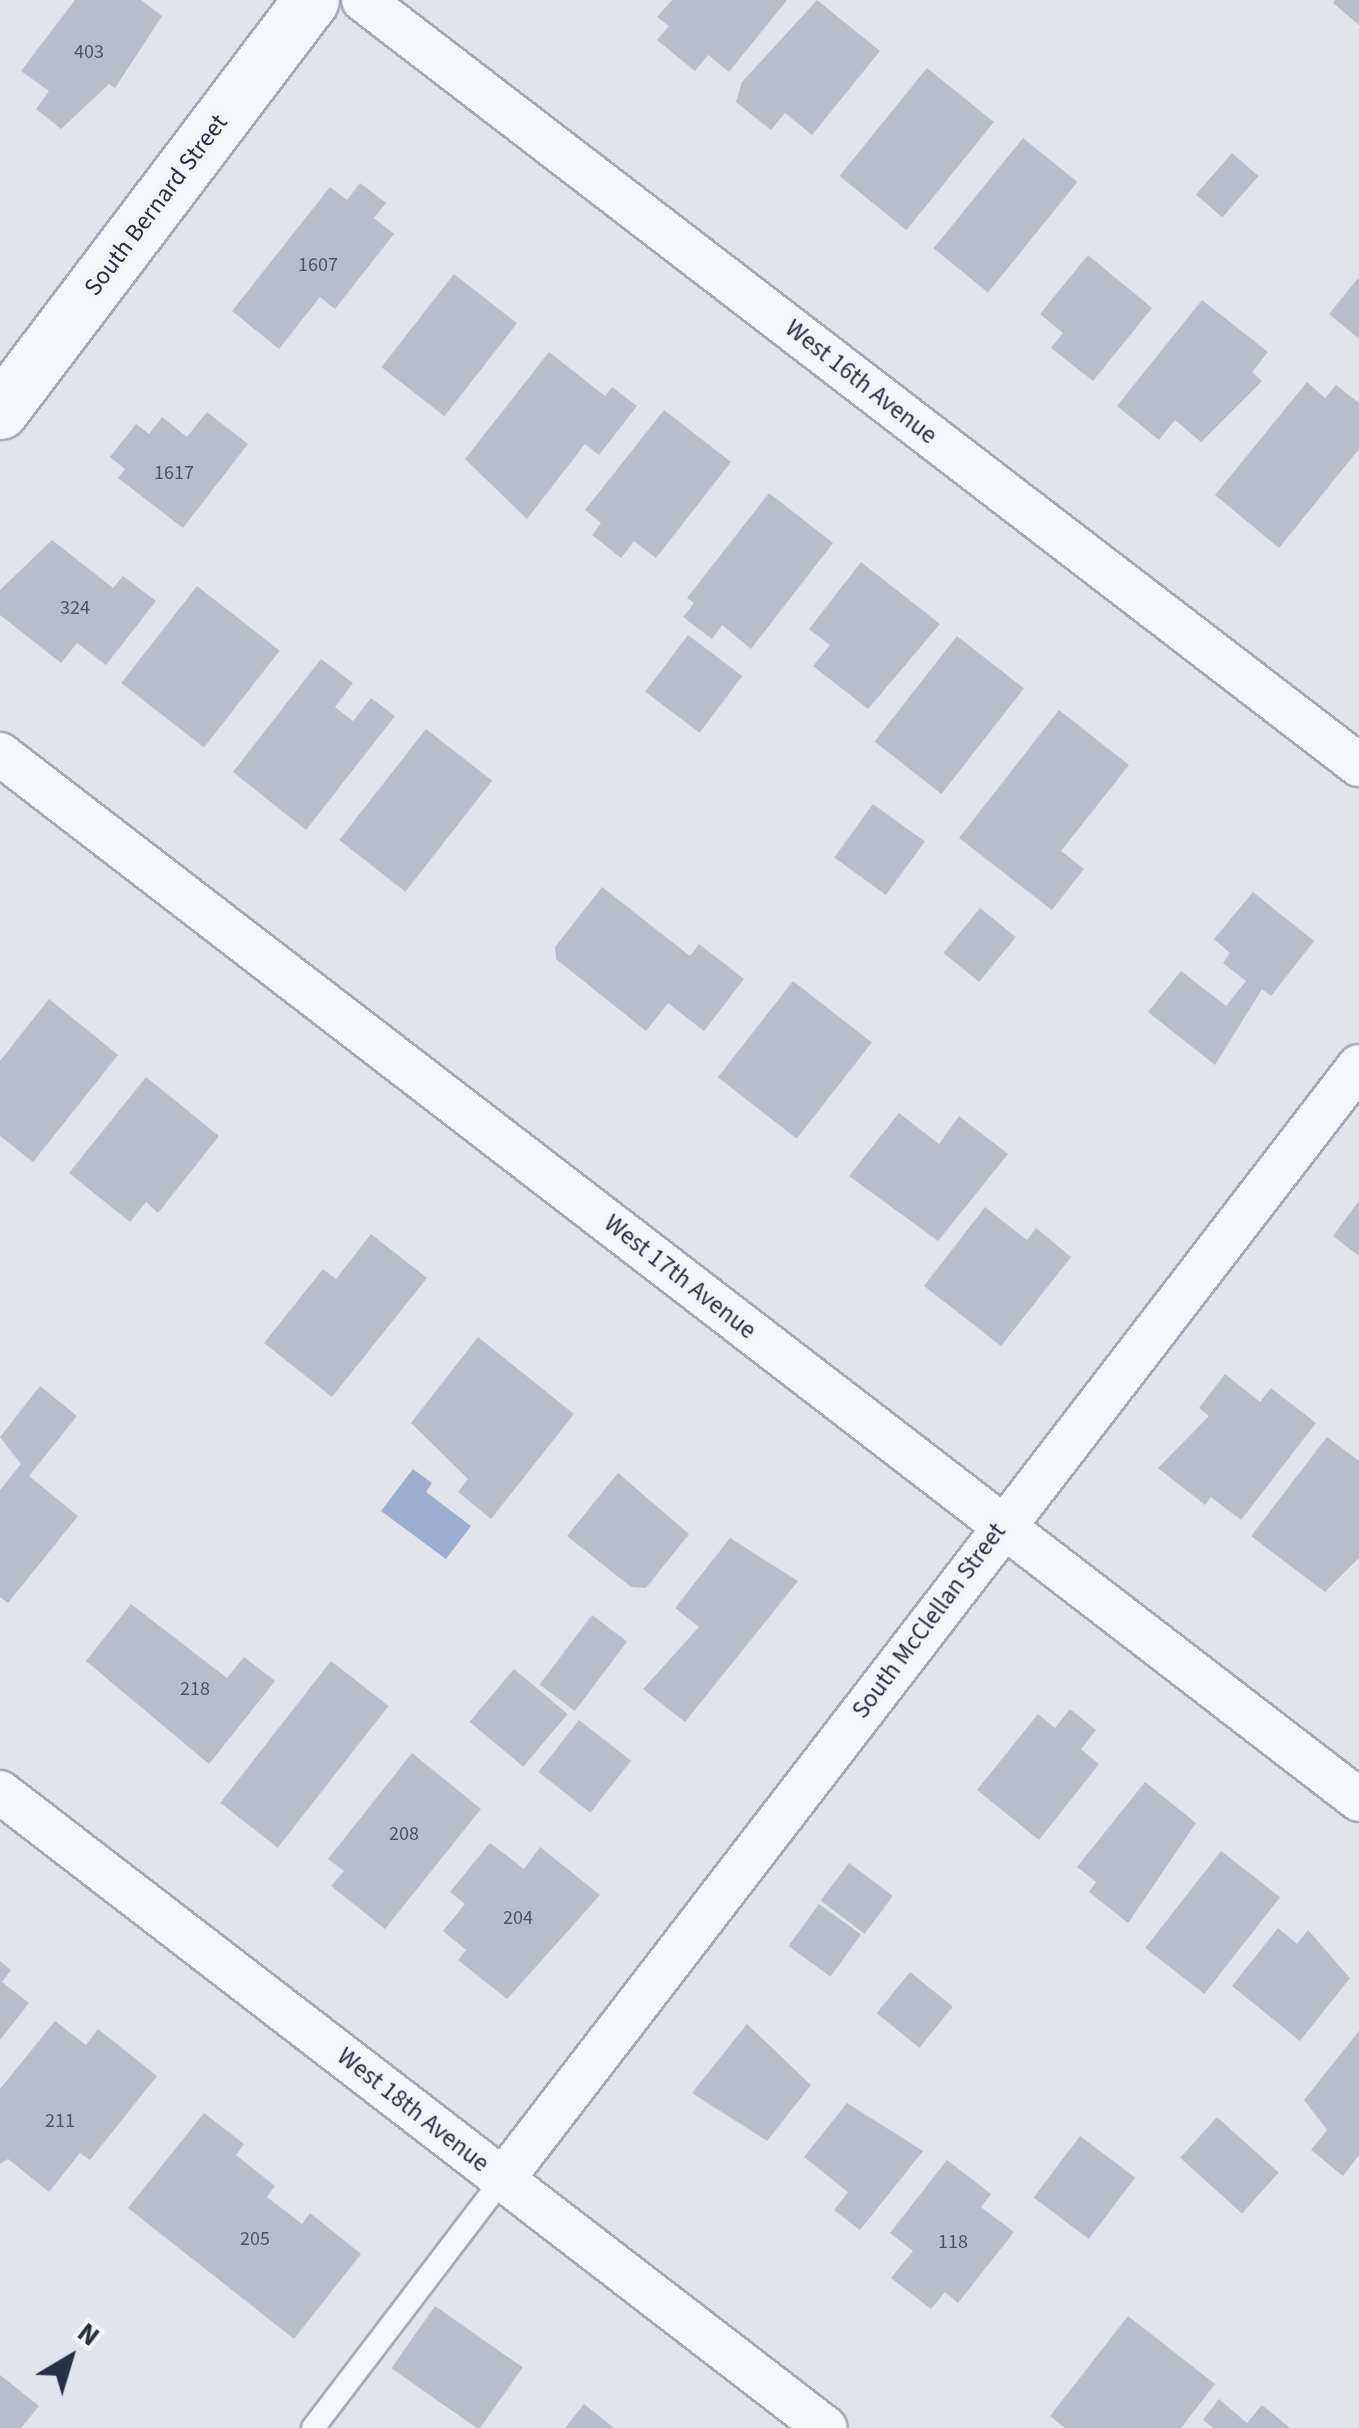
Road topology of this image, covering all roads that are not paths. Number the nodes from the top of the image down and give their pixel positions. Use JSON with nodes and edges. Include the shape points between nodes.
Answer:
{"nodes":[{"id":1,"x":311,"y":0,"type":"edge"},
{"id":2,"x":363,"y":0,"type":"edge"},
{"id":3,"x":0,"y":411,"type":"edge"},
{"id":4,"x":0,"y":754,"type":"edge"},
{"id":5,"x":1359,"y":764,"type":"edge"},
{"id":6,"x":1359,"y":1066,"type":"edge"},
{"id":7,"x":1002,"y":1525,"type":"junction"},
{"id":8,"x":0,"y":1792,"type":"edge"},
{"id":9,"x":1359,"y":1800,"type":"edge"},
{"id":10,"x":503,"y":2179,"type":"junction"},
{"id":11,"x":312,"y":2428,"type":"edge"},
{"id":12,"x":826,"y":2428,"type":"edge"}],
"edges":[{"from":1,"to":3,"type":"street","name":"South Bernard Street"},
{"from":2,"to":5,"type":"street","name":"West 16th Avenue"},
{"from":4,"to":7,"type":"street","name":"West 17th Avenue"},
{"from":6,"to":7,"type":"street","name":"South McClellan Street"},
{"from":7,"to":9,"type":"street","name":"West 17th Avenue"},
{"from":7,"to":10,"type":"street","name":"South McClellan Street"},
{"from":8,"to":10,"type":"street","name":"West 18th Avenue"},
{"from":10,"to":11,"type":"lane"},
{"from":10,"to":12,"type":"street","name":"West 18th Avenue"}]}
